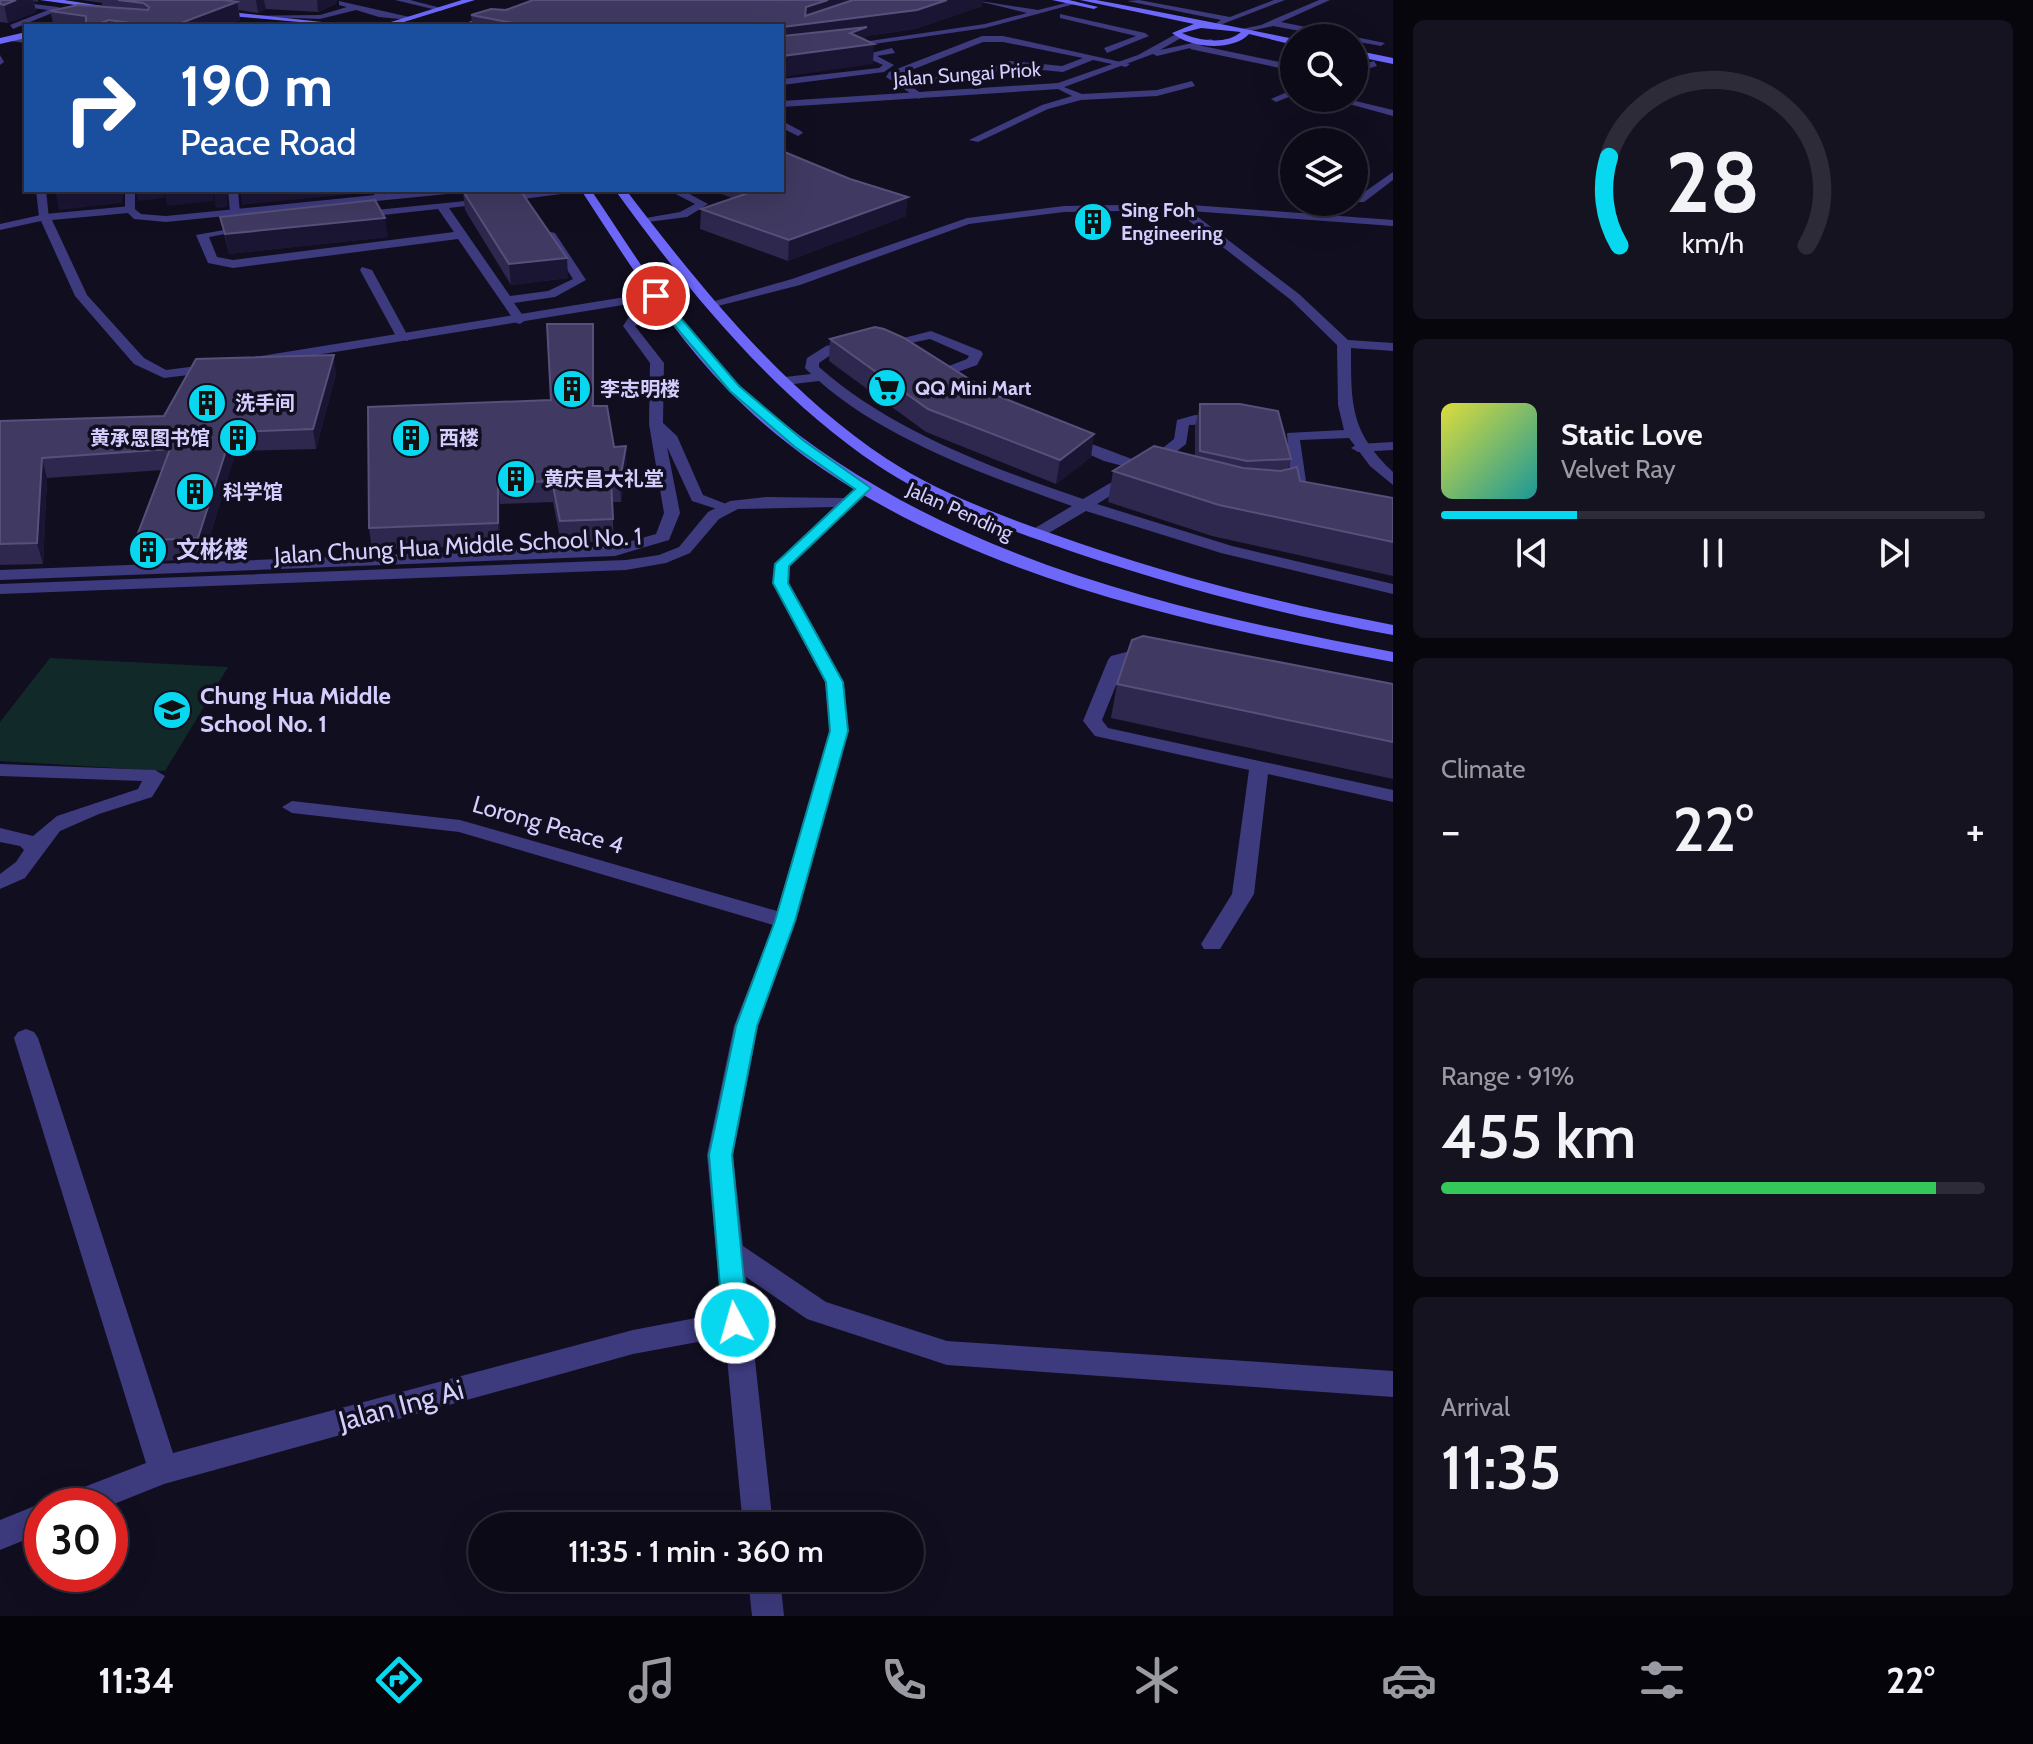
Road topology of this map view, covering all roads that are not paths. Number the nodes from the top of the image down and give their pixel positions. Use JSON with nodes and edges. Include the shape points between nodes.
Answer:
{"nodes":[{"id":1,"x":44,"y":0,"type":"edge"},
{"id":2,"x":334,"y":0,"type":"edge"},
{"id":3,"x":399,"y":0,"type":"edge"},
{"id":4,"x":419,"y":0,"type":"edge"},
{"id":5,"x":471,"y":0,"type":"edge"},
{"id":6,"x":541,"y":0,"type":"edge"},
{"id":7,"x":978,"y":0,"type":"edge"},
{"id":8,"x":1056,"y":0,"type":"edge"},
{"id":9,"x":1262,"y":0,"type":"edge"},
{"id":10,"x":1326,"y":0,"type":"edge"},
{"id":11,"x":1131,"y":1,"type":"edge"},
{"id":12,"x":1278,"y":1,"type":"edge"},
{"id":13,"x":0,"y":2,"type":"edge"},
{"id":14,"x":484,"y":2,"type":"edge"},
{"id":15,"x":209,"y":3,"type":"edge"},
{"id":16,"x":221,"y":3,"type":"edge"},
{"id":17,"x":409,"y":3,"type":"junction"},
{"id":18,"x":1074,"y":3,"type":"junction"},
{"id":19,"x":1087,"y":3,"type":"edge"},
{"id":20,"x":109,"y":4,"type":"edge"},
{"id":21,"x":524,"y":5,"type":"junction"},
{"id":22,"x":124,"y":6,"type":"edge"},
{"id":23,"x":354,"y":8,"type":"junction"},
{"id":24,"x":441,"y":9,"type":"junction"},
{"id":25,"x":548,"y":9,"type":"edge"},
{"id":26,"x":1040,"y":12,"type":"junction"},
{"id":27,"x":244,"y":16,"type":"junction"},
{"id":28,"x":82,"y":18,"type":"edge"},
{"id":29,"x":410,"y":18,"type":"junction"},
{"id":30,"x":1230,"y":19,"type":"junction"},
{"id":31,"x":1273,"y":23,"type":"junction"},
{"id":32,"x":250,"y":24,"type":"edge"},
{"id":33,"x":321,"y":24,"type":"edge"},
{"id":34,"x":389,"y":24,"type":"edge"},
{"id":35,"x":467,"y":24,"type":"edge"},
{"id":36,"x":504,"y":24,"type":"edge"},
{"id":37,"x":0,"y":25,"type":"edge"},
{"id":38,"x":1213,"y":25,"type":"junction"},
{"id":39,"x":985,"y":26,"type":"junction"},
{"id":40,"x":13,"y":27,"type":"junction"},
{"id":41,"x":24,"y":28,"type":"edge"},
{"id":42,"x":1179,"y":33,"type":"junction"},
{"id":43,"x":1241,"y":34,"type":"junction"},
{"id":44,"x":1393,"y":37,"type":"edge"},
{"id":45,"x":1280,"y":40,"type":"edge"},
{"id":46,"x":1211,"y":42,"type":"junction"},
{"id":47,"x":1381,"y":43,"type":"junction"},
{"id":48,"x":1280,"y":45,"type":"edge"},
{"id":49,"x":830,"y":47,"type":"edge"},
{"id":50,"x":1193,"y":47,"type":"junction"},
{"id":51,"x":897,"y":50,"type":"dead end"},
{"id":52,"x":1107,"y":50,"type":"junction"},
{"id":53,"x":1368,"y":50,"type":"edge"},
{"id":54,"x":1145,"y":56,"type":"junction"},
{"id":55,"x":1092,"y":57,"type":"junction"},
{"id":56,"x":1368,"y":58,"type":"edge"},
{"id":57,"x":1368,"y":61,"type":"edge"},
{"id":58,"x":1392,"y":62,"type":"edge"},
{"id":59,"x":1126,"y":64,"type":"junction"},
{"id":60,"x":1374,"y":64,"type":"junction"},
{"id":61,"x":1280,"y":65,"type":"edge"},
{"id":62,"x":1368,"y":66,"type":"edge"},
{"id":63,"x":819,"y":79,"type":"junction"},
{"id":64,"x":784,"y":82,"type":"edge"},
{"id":65,"x":793,"y":82,"type":"junction"},
{"id":66,"x":902,"y":82,"type":"junction"},
{"id":67,"x":1192,"y":84,"type":"dead end"},
{"id":68,"x":1059,"y":86,"type":"junction"},
{"id":69,"x":919,"y":96,"type":"junction"},
{"id":70,"x":1080,"y":97,"type":"junction"},
{"id":71,"x":1280,"y":97,"type":"edge"},
{"id":72,"x":1276,"y":99,"type":"dead end"},
{"id":73,"x":843,"y":100,"type":"junction"},
{"id":74,"x":814,"y":102,"type":"junction"},
{"id":75,"x":784,"y":104,"type":"edge"},
{"id":76,"x":1368,"y":107,"type":"edge"},
{"id":77,"x":1393,"y":113,"type":"edge"},
{"id":78,"x":784,"y":125,"type":"edge"},
{"id":79,"x":798,"y":133,"type":"dead end"},
{"id":80,"x":974,"y":140,"type":"dead end"},
{"id":81,"x":1393,"y":175,"type":"edge"},
{"id":82,"x":41,"y":192,"type":"edge"},
{"id":83,"x":130,"y":192,"type":"edge"},
{"id":84,"x":233,"y":192,"type":"edge"},
{"id":85,"x":418,"y":192,"type":"edge"},
{"id":86,"x":542,"y":192,"type":"edge"},
{"id":87,"x":587,"y":192,"type":"edge"},
{"id":88,"x":622,"y":192,"type":"edge"},
{"id":89,"x":677,"y":192,"type":"edge"},
{"id":90,"x":520,"y":193,"type":"edge"},
{"id":91,"x":379,"y":194,"type":"edge"},
{"id":92,"x":1368,"y":194,"type":"edge"},
{"id":93,"x":441,"y":205,"type":"junction"},
{"id":94,"x":1178,"y":207,"type":"junction"},
{"id":95,"x":531,"y":208,"type":"edge"},
{"id":96,"x":131,"y":209,"type":"junction"},
{"id":97,"x":236,"y":212,"type":"junction"},
{"id":98,"x":349,"y":215,"type":"edge"},
{"id":99,"x":45,"y":217,"type":"junction"},
{"id":100,"x":540,"y":220,"type":"edge"},
{"id":101,"x":644,"y":221,"type":"junction"},
{"id":102,"x":1393,"y":223,"type":"edge"},
{"id":103,"x":257,"y":226,"type":"edge"},
{"id":104,"x":0,"y":227,"type":"edge"},
{"id":105,"x":461,"y":235,"type":"junction"},
{"id":106,"x":366,"y":270,"type":"dead end"},
{"id":107,"x":509,"y":300,"type":"junction"},
{"id":108,"x":661,"y":303,"type":"junction"},
{"id":109,"x":714,"y":303,"type":"junction"},
{"id":110,"x":520,"y":320,"type":"junction"},
{"id":111,"x":403,"y":338,"type":"junction"},
{"id":112,"x":887,"y":344,"type":"junction"},
{"id":113,"x":1344,"y":344,"type":"junction"},
{"id":114,"x":1393,"y":347,"type":"edge"},
{"id":115,"x":247,"y":362,"type":"edge"},
{"id":116,"x":232,"y":365,"type":"edge"},
{"id":117,"x":821,"y":377,"type":"junction"},
{"id":118,"x":785,"y":381,"type":"junction"},
{"id":119,"x":1235,"y":420,"type":"edge"},
{"id":120,"x":656,"y":424,"type":"junction"},
{"id":121,"x":1275,"y":427,"type":"edge"},
{"id":122,"x":1058,"y":436,"type":"edge"},
{"id":123,"x":1292,"y":436,"type":"junction"},
{"id":124,"x":1354,"y":441,"type":"junction"},
{"id":125,"x":1393,"y":446,"type":"edge"},
{"id":126,"x":1153,"y":470,"type":"junction"},
{"id":127,"x":1393,"y":480,"type":"edge"},
{"id":128,"x":1274,"y":495,"type":"edge"},
{"id":129,"x":856,"y":496,"type":"junction"},
{"id":130,"x":1081,"y":506,"type":"junction"},
{"id":131,"x":726,"y":507,"type":"junction"},
{"id":132,"x":1036,"y":534,"type":"junction"},
{"id":133,"x":0,"y":575,"type":"edge"},
{"id":134,"x":0,"y":589,"type":"edge"},
{"id":135,"x":1393,"y":589,"type":"edge"},
{"id":136,"x":1393,"y":630,"type":"edge"},
{"id":137,"x":1393,"y":657,"type":"edge"},
{"id":138,"x":1168,"y":660,"type":"edge"},
{"id":139,"x":1259,"y":768,"type":"junction"},
{"id":140,"x":0,"y":770,"type":"edge"},
{"id":141,"x":1393,"y":796,"type":"edge"},
{"id":142,"x":292,"y":807,"type":"dead end"},
{"id":143,"x":0,"y":835,"type":"edge"},
{"id":144,"x":36,"y":852,"type":"junction"},
{"id":145,"x":0,"y":882,"type":"edge"},
{"id":146,"x":785,"y":921,"type":"junction"},
{"id":147,"x":1212,"y":944,"type":"dead end"},
{"id":148,"x":26,"y":1038,"type":"dead end"},
{"id":149,"x":728,"y":1250,"type":"junction"},
{"id":150,"x":735,"y":1323,"type":"junction"},
{"id":151,"x":1393,"y":1384,"type":"edge"},
{"id":152,"x":163,"y":1470,"type":"junction"},
{"id":153,"x":118,"y":1488,"type":"edge"},
{"id":154,"x":756,"y":1512,"type":"edge"},
{"id":155,"x":24,"y":1525,"type":"edge"},
{"id":156,"x":0,"y":1535,"type":"edge"},
{"id":157,"x":765,"y":1592,"type":"edge"},
{"id":158,"x":768,"y":1616,"type":"edge"}],
"edges":[{"from":1,"to":20,"type":"main road"},
{"from":2,"to":23,"type":"street"},
{"from":3,"to":17,"type":"street"},
{"from":4,"to":17,"type":"street"},
{"from":5,"to":24,"type":"main road"},
{"from":6,"to":21,"type":"main road"},
{"from":7,"to":26,"type":"street"},
{"from":8,"to":18,"type":"main road"},
{"from":9,"to":12,"type":"street"},
{"from":10,"to":31,"type":"street"},
{"from":11,"to":30,"type":"street"},
{"from":12,"to":30,"type":"street"},
{"from":13,"to":40,"type":"street","via":[[58,9]]},
{"from":14,"to":21,"type":"main road"},
{"from":15,"to":16,"type":"street"},
{"from":17,"to":24,"type":"street"},
{"from":18,"to":19,"type":"main road"},
{"from":18,"to":26,"type":"street"},
{"from":19,"to":38,"type":"main road"},
{"from":19,"to":42,"type":"main road"},
{"from":19,"to":52,"type":"street","via":[[1063,16],[1145,36]]},
{"from":20,"to":22,"type":"main road"},
{"from":20,"to":28,"type":"main road"},
{"from":21,"to":35,"type":"main road"},
{"from":23,"to":27,"type":"street","via":[[320,17]]},
{"from":23,"to":29,"type":"street"},
{"from":24,"to":29,"type":"main road"},
{"from":25,"to":36,"type":"street"},
{"from":26,"to":39,"type":"street"},
{"from":27,"to":32,"type":"main road","via":[[200,15]]},
{"from":27,"to":33,"type":"main road"},
{"from":29,"to":34,"type":"main road"},
{"from":30,"to":38,"type":"street"},
{"from":31,"to":43,"type":"street"},
{"from":31,"to":47,"type":"street"},
{"from":37,"to":40,"type":"street"},
{"from":38,"to":42,"type":"main road"},
{"from":38,"to":43,"type":"main road"},
{"from":39,"to":49,"type":"street"},
{"from":39,"to":52,"type":"street"},
{"from":40,"to":41,"type":"street"},
{"from":42,"to":46,"type":"main road"},
{"from":42,"to":54,"type":"street"},
{"from":43,"to":45,"type":"main road"},
{"from":43,"to":46,"type":"main road"},
{"from":43,"to":48,"type":"main road"},
{"from":44,"to":47,"type":"street"},
{"from":46,"to":50,"type":"street"},
{"from":47,"to":53,"type":"street"},
{"from":50,"to":54,"type":"street"},
{"from":50,"to":61,"type":"street"},
{"from":51,"to":63,"type":"street","via":[[871,54],[890,65],[881,70]]},
{"from":52,"to":54,"type":"street"},
{"from":54,"to":59,"type":"street","name":"Jalan Sungai Priok"},
{"from":55,"to":59,"type":"street"},
{"from":55,"to":66,"type":"street","via":[[1063,69],[1010,64],[973,77]]},
{"from":55,"to":66,"type":"street","via":[[982,39],[892,74]]},
{"from":56,"to":58,"type":"main road"},
{"from":57,"to":60,"type":"main road"},
{"from":58,"to":60,"type":"main road"},
{"from":59,"to":68,"type":"street","name":"Jalan Sungai Priok"},
{"from":60,"to":62,"type":"street"},
{"from":63,"to":65,"type":"street"},
{"from":63,"to":73,"type":"street"},
{"from":64,"to":65,"type":"street"},
{"from":65,"to":74,"type":"street"},
{"from":66,"to":69,"type":"street"},
{"from":67,"to":70,"type":"street","via":[[1157,93]]},
{"from":68,"to":69,"type":"street","name":"Jalan Sungai Priok"},
{"from":68,"to":70,"type":"street"},
{"from":69,"to":73,"type":"street","name":"Jalan Sungai Priok"},
{"from":70,"to":80,"type":"street"},
{"from":71,"to":72,"type":"street"},
{"from":73,"to":74,"type":"street","name":"Jalan Sungai Priok"},
{"from":74,"to":75,"type":"street","name":"Jalan Sungai Priok"},
{"from":76,"to":77,"type":"street"},
{"from":78,"to":79,"type":"street"},
{"from":81,"to":92,"type":"street"},
{"from":82,"to":99,"type":"street"},
{"from":83,"to":96,"type":"street"},
{"from":84,"to":97,"type":"street"},
{"from":85,"to":91,"type":"street"},
{"from":86,"to":90,"type":"street"},
{"from":87,"to":108,"type":"main road","name":"Jalan Pending"},
{"from":88,"to":101,"type":"main road","name":"Jalan Pending"},
{"from":89,"to":101,"type":"street","via":[[703,204],[683,215]]},
{"from":90,"to":93,"type":"street"},
{"from":90,"to":95,"type":"street"},
{"from":91,"to":97,"type":"street"},
{"from":93,"to":98,"type":"street"},
{"from":93,"to":105,"type":"street"},
{"from":94,"to":102,"type":"street"},
{"from":94,"to":109,"type":"street","via":[[1064,209],[967,221],[796,282]]},
{"from":94,"to":113,"type":"street","via":[[1295,297]]},
{"from":96,"to":97,"type":"street","via":[[138,217],[166,219]]},
{"from":96,"to":99,"type":"street"},
{"from":99,"to":104,"type":"street"},
{"from":99,"to":116,"type":"street","via":[[81,296],[139,361],[164,374]]},
{"from":100,"to":107,"type":"street","via":[[580,280],[551,294]]},
{"from":101,"to":109,"type":"main road","name":"Jalan Pending"},
{"from":103,"to":105,"type":"street","via":[[202,235],[212,260],[233,264]]},
{"from":105,"to":107,"type":"street"},
{"from":106,"to":111,"type":"street"},
{"from":107,"to":110,"type":"street"},
{"from":108,"to":110,"type":"street"},
{"from":108,"to":120,"type":"street","via":[[629,326],[657,363]]},
{"from":108,"to":129,"type":"main road","name":"Jalan Pending","via":[[735,389]]},
{"from":109,"to":118,"type":"main road","name":"Jalan Pending"},
{"from":110,"to":111,"type":"street"},
{"from":111,"to":115,"type":"street"},
{"from":112,"to":112,"type":"street","via":[[932,371],[972,362],[976,354],[931,335]]},
{"from":112,"to":117,"type":"street","via":[[867,341],[831,349],[812,361]]},
{"from":113,"to":114,"type":"street"},
{"from":113,"to":124,"type":"street","via":[[1344,404]]},
{"from":117,"to":118,"type":"street"},
{"from":117,"to":130,"type":"street","via":[[912,434]]},
{"from":118,"to":132,"type":"main road","name":"Jalan Pending","via":[[865,450],[924,486]]},
{"from":119,"to":126,"type":"street","via":[[1182,423],[1181,441]]},
{"from":120,"to":131,"type":"street","via":[[670,436],[697,498]]},
{"from":120,"to":133,"type":"street","via":[[672,513],[663,537],[642,546]]},
{"from":121,"to":123,"type":"street"},
{"from":122,"to":126,"type":"street"},
{"from":123,"to":124,"type":"street"},
{"from":123,"to":128,"type":"street","via":[[1299,488],[1289,496]]},
{"from":124,"to":125,"type":"street"},
{"from":124,"to":127,"type":"street"},
{"from":126,"to":130,"type":"street"},
{"from":129,"to":131,"type":"street"},
{"from":129,"to":137,"type":"main road","name":"Jalan Pending","via":[[1070,577],[1196,616]]},
{"from":129,"to":146,"type":"street","via":[[782,564],[781,583],[834,682],[839,731]]},
{"from":130,"to":132,"type":"street"},
{"from":130,"to":135,"type":"street","via":[[1170,536]]},
{"from":131,"to":134,"type":"street","name":"Jalan Chung Hua Middle School No. 1","via":[[710,517],[689,547],[659,560],[626,565]]},
{"from":132,"to":136,"type":"main road","name":"Jalan Pending","via":[[1217,590]]},
{"from":138,"to":139,"type":"street","via":[[1134,655],[1117,660],[1092,721],[1102,732],[1122,738]]},
{"from":139,"to":141,"type":"street"},
{"from":139,"to":147,"type":"street","via":[[1243,894]]},
{"from":140,"to":144,"type":"street","via":[[155,776],[145,793],[46,831]]},
{"from":142,"to":146,"type":"street","name":"Lorong Peace 4","via":[[460,826]]},
{"from":143,"to":144,"type":"street","via":[[27,841]]},
{"from":144,"to":145,"type":"street","via":[[16,876]]},
{"from":146,"to":149,"type":"street","via":[[746,1026],[720,1155]]},
{"from":148,"to":152,"type":"street"},
{"from":149,"to":150,"type":"street"},
{"from":149,"to":151,"type":"street","via":[[817,1311],[947,1353]]},
{"from":150,"to":152,"type":"street","name":"Jalan Ing Ai","via":[[633,1342]]},
{"from":150,"to":154,"type":"street"},
{"from":152,"to":153,"type":"street","name":"Jalan Ing Ai"},
{"from":155,"to":156,"type":"street"},
{"from":157,"to":158,"type":"street"}]}
